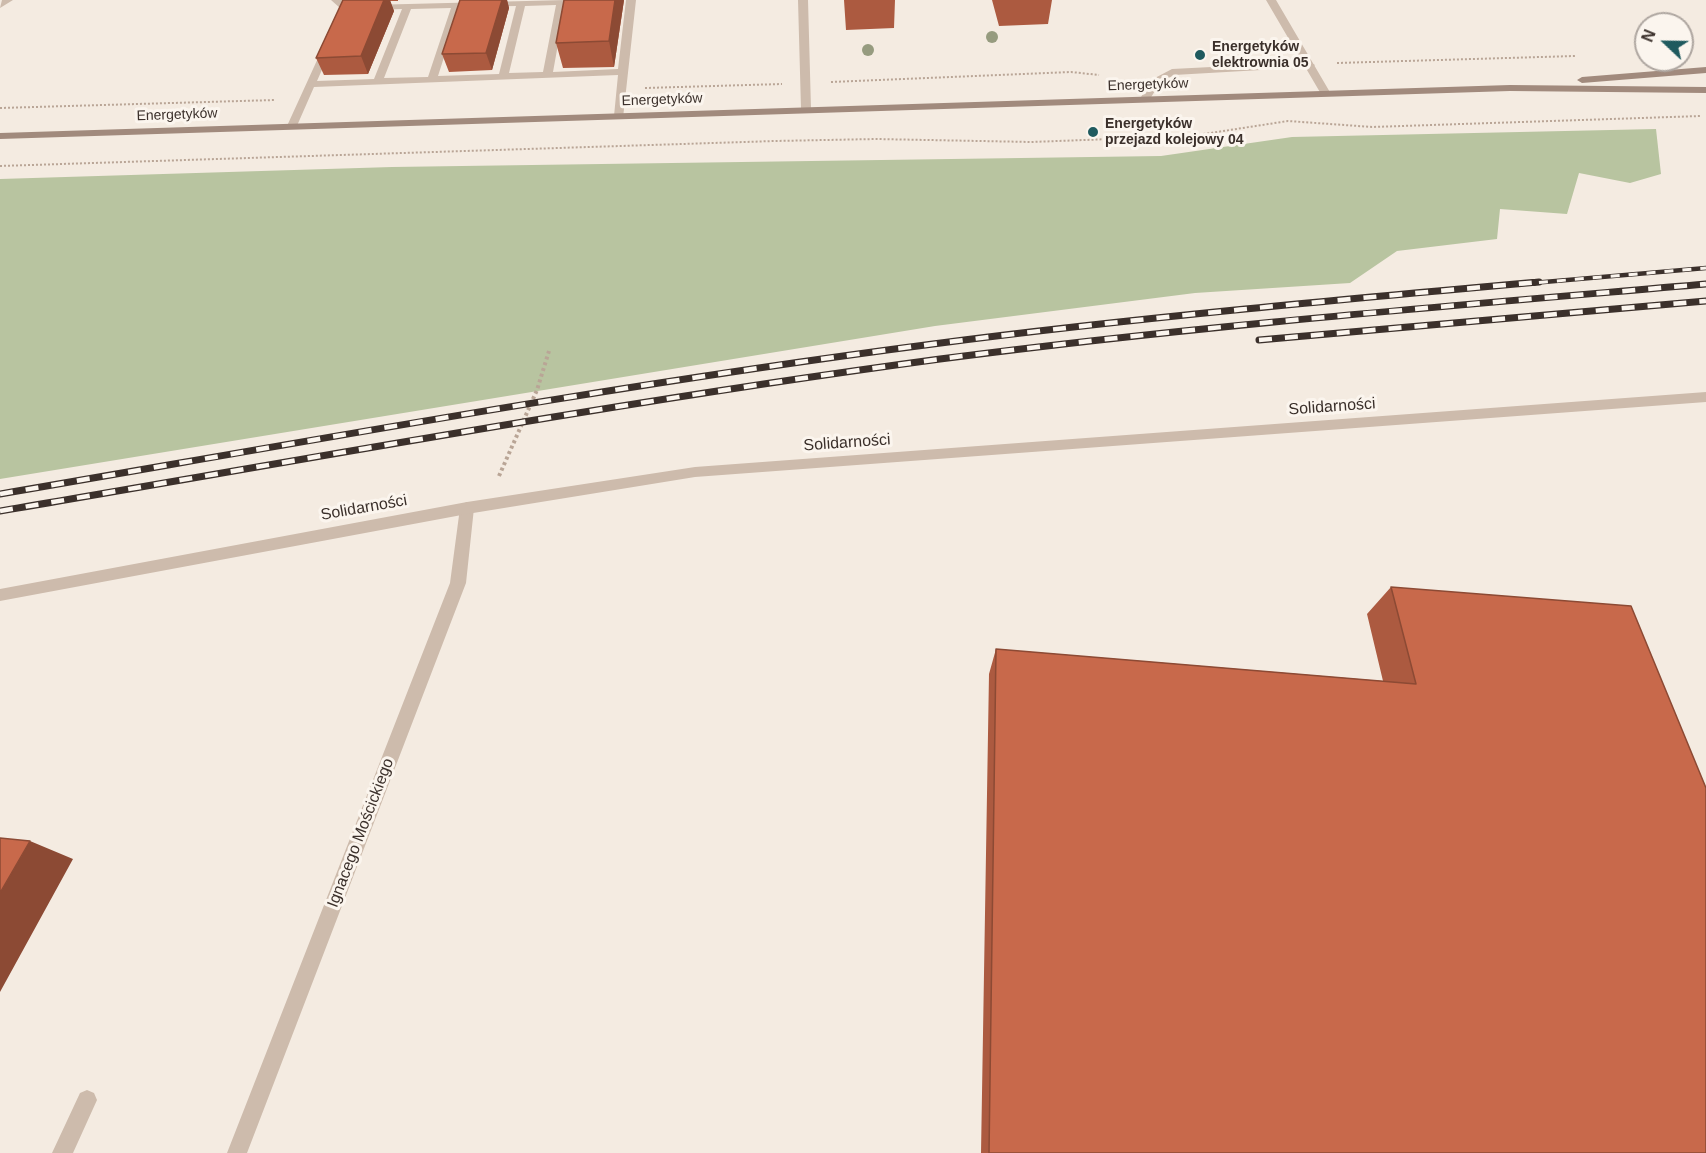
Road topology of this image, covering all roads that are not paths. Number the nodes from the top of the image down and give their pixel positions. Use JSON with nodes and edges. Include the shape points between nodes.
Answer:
{"nodes":[{"id":1,"x":8,"y":0,"type":"edge"},
{"id":2,"x":336,"y":0,"type":"edge"},
{"id":3,"x":631,"y":0,"type":"edge"},
{"id":4,"x":803,"y":0,"type":"edge"},
{"id":5,"x":1271,"y":0,"type":"edge"},
{"id":6,"x":561,"y":1,"type":"edge"},
{"id":7,"x":440,"y":3,"type":"edge"},
{"id":8,"x":521,"y":3,"type":"junction"},
{"id":9,"x":0,"y":5,"type":"edge"},
{"id":10,"x":456,"y":5,"type":"junction"},
{"id":11,"x":408,"y":6,"type":"junction"},
{"id":12,"x":366,"y":7,"type":"edge"},
{"id":13,"x":1310,"y":65,"type":"junction"},
{"id":14,"x":1706,"y":70,"type":"edge"},
{"id":15,"x":623,"y":72,"type":"junction"},
{"id":16,"x":547,"y":75,"type":"junction"},
{"id":17,"x":503,"y":77,"type":"junction"},
{"id":18,"x":432,"y":80,"type":"junction"},
{"id":19,"x":378,"y":81,"type":"junction"},
{"id":20,"x":311,"y":84,"type":"junction"},
{"id":21,"x":1510,"y":88,"type":"junction"},
{"id":22,"x":1706,"y":90,"type":"edge"},
{"id":23,"x":1326,"y":94,"type":"junction"},
{"id":24,"x":1144,"y":100,"type":"junction"},
{"id":25,"x":806,"y":109,"type":"junction"},
{"id":26,"x":619,"y":116,"type":"junction"},
{"id":27,"x":292,"y":126,"type":"junction"},
{"id":28,"x":0,"y":136,"type":"edge"},
{"id":29,"x":1706,"y":397,"type":"edge"},
{"id":30,"x":467,"y":508,"type":"junction"},
{"id":31,"x":0,"y":595,"type":"edge"},
{"id":32,"x":87,"y":1100,"type":"dead end"},
{"id":33,"x":62,"y":1153,"type":"edge"},
{"id":34,"x":237,"y":1153,"type":"edge"}],
"edges":[{"from":1,"to":9,"type":"street"},
{"from":2,"to":20,"type":"street","via":[[351,7],[335,31]]},
{"from":3,"to":15,"type":"street"},
{"from":4,"to":25,"type":"street"},
{"from":5,"to":13,"type":"street"},
{"from":6,"to":8,"type":"street"},
{"from":6,"to":16,"type":"street"},
{"from":7,"to":10,"type":"street"},
{"from":7,"to":11,"type":"street"},
{"from":8,"to":10,"type":"street"},
{"from":8,"to":17,"type":"street"},
{"from":10,"to":18,"type":"street"},
{"from":11,"to":12,"type":"street"},
{"from":11,"to":19,"type":"street"},
{"from":13,"to":23,"type":"street"},
{"from":13,"to":24,"type":"street","via":[[1172,72],[1156,81]]},
{"from":14,"to":21,"type":"main road","name":"Energetyków"},
{"from":15,"to":16,"type":"street"},
{"from":15,"to":26,"type":"street"},
{"from":16,"to":17,"type":"street"},
{"from":17,"to":18,"type":"street"},
{"from":18,"to":19,"type":"street"},
{"from":19,"to":20,"type":"street"},
{"from":20,"to":27,"type":"street"},
{"from":21,"to":22,"type":"main road","name":"Energetyków"},
{"from":21,"to":23,"type":"main road","name":"Energetyków"},
{"from":23,"to":24,"type":"main road","name":"Energetyków"},
{"from":24,"to":25,"type":"main road","name":"Energetyków"},
{"from":25,"to":26,"type":"main road","name":"Energetyków"},
{"from":26,"to":27,"type":"main road","name":"Energetyków"},
{"from":27,"to":28,"type":"main road","name":"Energetyków"},
{"from":29,"to":30,"type":"street","name":"Solidarności","via":[[695,472]]},
{"from":30,"to":31,"type":"street","name":"Solidarności"},
{"from":30,"to":34,"type":"street","name":"Ignacego Mościckiego","via":[[458,583]]},
{"from":32,"to":33,"type":"street"}]}
